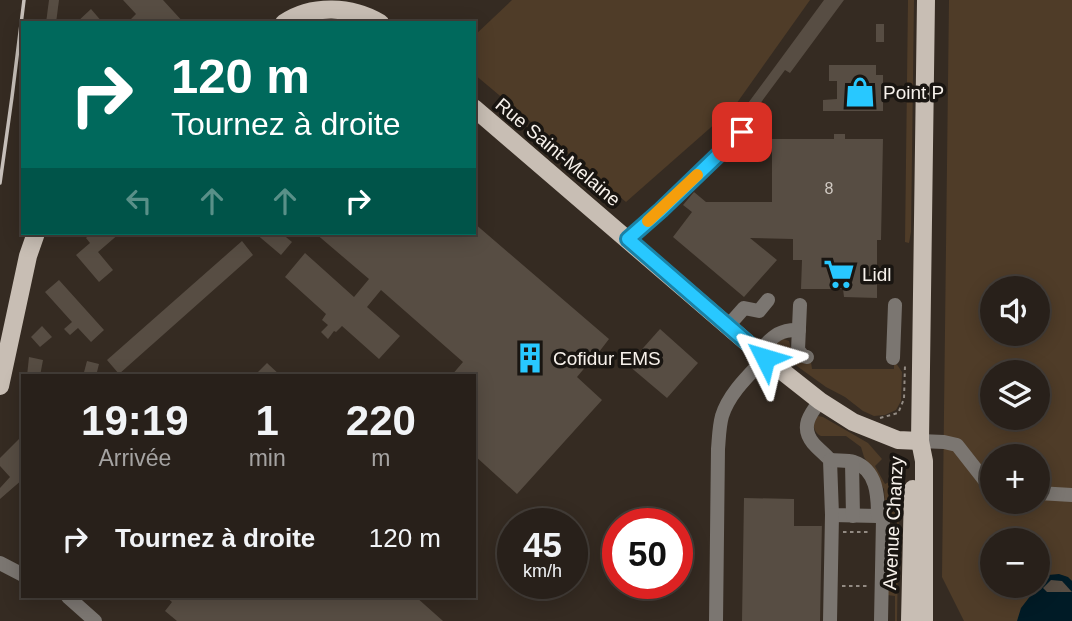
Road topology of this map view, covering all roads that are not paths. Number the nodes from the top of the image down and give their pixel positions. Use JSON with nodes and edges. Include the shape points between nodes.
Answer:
{"nodes":[{"id":1,"x":925,"y":0,"type":"edge"},
{"id":2,"x":351,"y":5,"type":"edge"},
{"id":3,"x":287,"y":21,"type":"edge"},
{"id":4,"x":377,"y":21,"type":"edge"},
{"id":5,"x":476,"y":110,"type":"edge"},
{"id":6,"x":742,"y":132,"type":"dead end"},
{"id":7,"x":35,"y":235,"type":"edge"},
{"id":8,"x":628,"y":239,"type":"junction"},
{"id":9,"x":768,"y":300,"type":"dead end"},
{"id":10,"x":800,"y":305,"type":"dead end"},
{"id":11,"x":895,"y":305,"type":"dead end"},
{"id":12,"x":728,"y":326,"type":"junction"},
{"id":13,"x":799,"y":330,"type":"junction"},
{"id":14,"x":762,"y":355,"type":"junction"},
{"id":15,"x":807,"y":357,"type":"dead end"},
{"id":16,"x":899,"y":360,"type":"road end"},
{"id":17,"x":0,"y":387,"type":"edge"},
{"id":18,"x":820,"y":401,"type":"junction"},
{"id":19,"x":920,"y":441,"type":"junction"},
{"id":20,"x":830,"y":460,"type":"junction"},
{"id":21,"x":852,"y":461,"type":"junction"},
{"id":22,"x":980,"y":474,"type":"edge"},
{"id":23,"x":1050,"y":494,"type":"edge"},
{"id":24,"x":1072,"y":495,"type":"edge"},
{"id":25,"x":832,"y":515,"type":"junction"},
{"id":26,"x":853,"y":516,"type":"junction"},
{"id":27,"x":878,"y":516,"type":"junction"},
{"id":28,"x":0,"y":563,"type":"edge"},
{"id":29,"x":0,"y":573,"type":"edge"},
{"id":30,"x":21,"y":574,"type":"edge"},
{"id":31,"x":21,"y":574,"type":"edge"},
{"id":32,"x":69,"y":598,"type":"edge"},
{"id":33,"x":95,"y":621,"type":"edge"},
{"id":34,"x":716,"y":621,"type":"edge"},
{"id":35,"x":830,"y":621,"type":"edge"},
{"id":36,"x":881,"y":621,"type":"edge"},
{"id":37,"x":910,"y":621,"type":"edge"},
{"id":38,"x":925,"y":621,"type":"edge"}],
"edges":[{"from":1,"to":19,"type":"main road"},
{"from":2,"to":3,"type":"main road","via":[[295,15]]},
{"from":2,"to":4,"type":"main road"},
{"from":5,"to":8,"type":"main road","name":"Rue Saint-Melaine"},
{"from":6,"to":8,"type":"street"},
{"from":7,"to":17,"type":"main road"},
{"from":8,"to":12,"type":"main road","name":"Rue Saint-Melaine"},
{"from":9,"to":12,"type":"street","via":[[759,311],[744,308]]},
{"from":10,"to":13,"type":"street"},
{"from":11,"to":16,"type":"street"},
{"from":12,"to":14,"type":"main road","name":"Rue Saint-Melaine"},
{"from":13,"to":14,"type":"street","via":[[775,335]]},
{"from":13,"to":15,"type":"street","via":[[798,350]]},
{"from":14,"to":18,"type":"main road","name":"Rue Saint-Melaine"},
{"from":14,"to":34,"type":"street","via":[[729,401],[720,431]]},
{"from":18,"to":19,"type":"main road","name":"Rue Saint-Melaine","via":[[887,436]]},
{"from":18,"to":20,"type":"street","via":[[808,416],[807,430]]},
{"from":19,"to":22,"type":"street","via":[[957,445]]},
{"from":19,"to":37,"type":"main road","name":"Avenue Chanzy","via":[[913,460]]},
{"from":19,"to":38,"type":"main road","name":"Avenue Chanzy"},
{"from":20,"to":21,"type":"street"},
{"from":20,"to":25,"type":"street"},
{"from":21,"to":26,"type":"street"},
{"from":21,"to":27,"type":"street","via":[[864,467],[878,490]]},
{"from":23,"to":24,"type":"street"},
{"from":25,"to":26,"type":"street"},
{"from":25,"to":35,"type":"street"},
{"from":26,"to":27,"type":"street"},
{"from":27,"to":36,"type":"street","via":[[883,519]]},
{"from":28,"to":30,"type":"street"},
{"from":29,"to":31,"type":"street"},
{"from":32,"to":33,"type":"street"}]}
